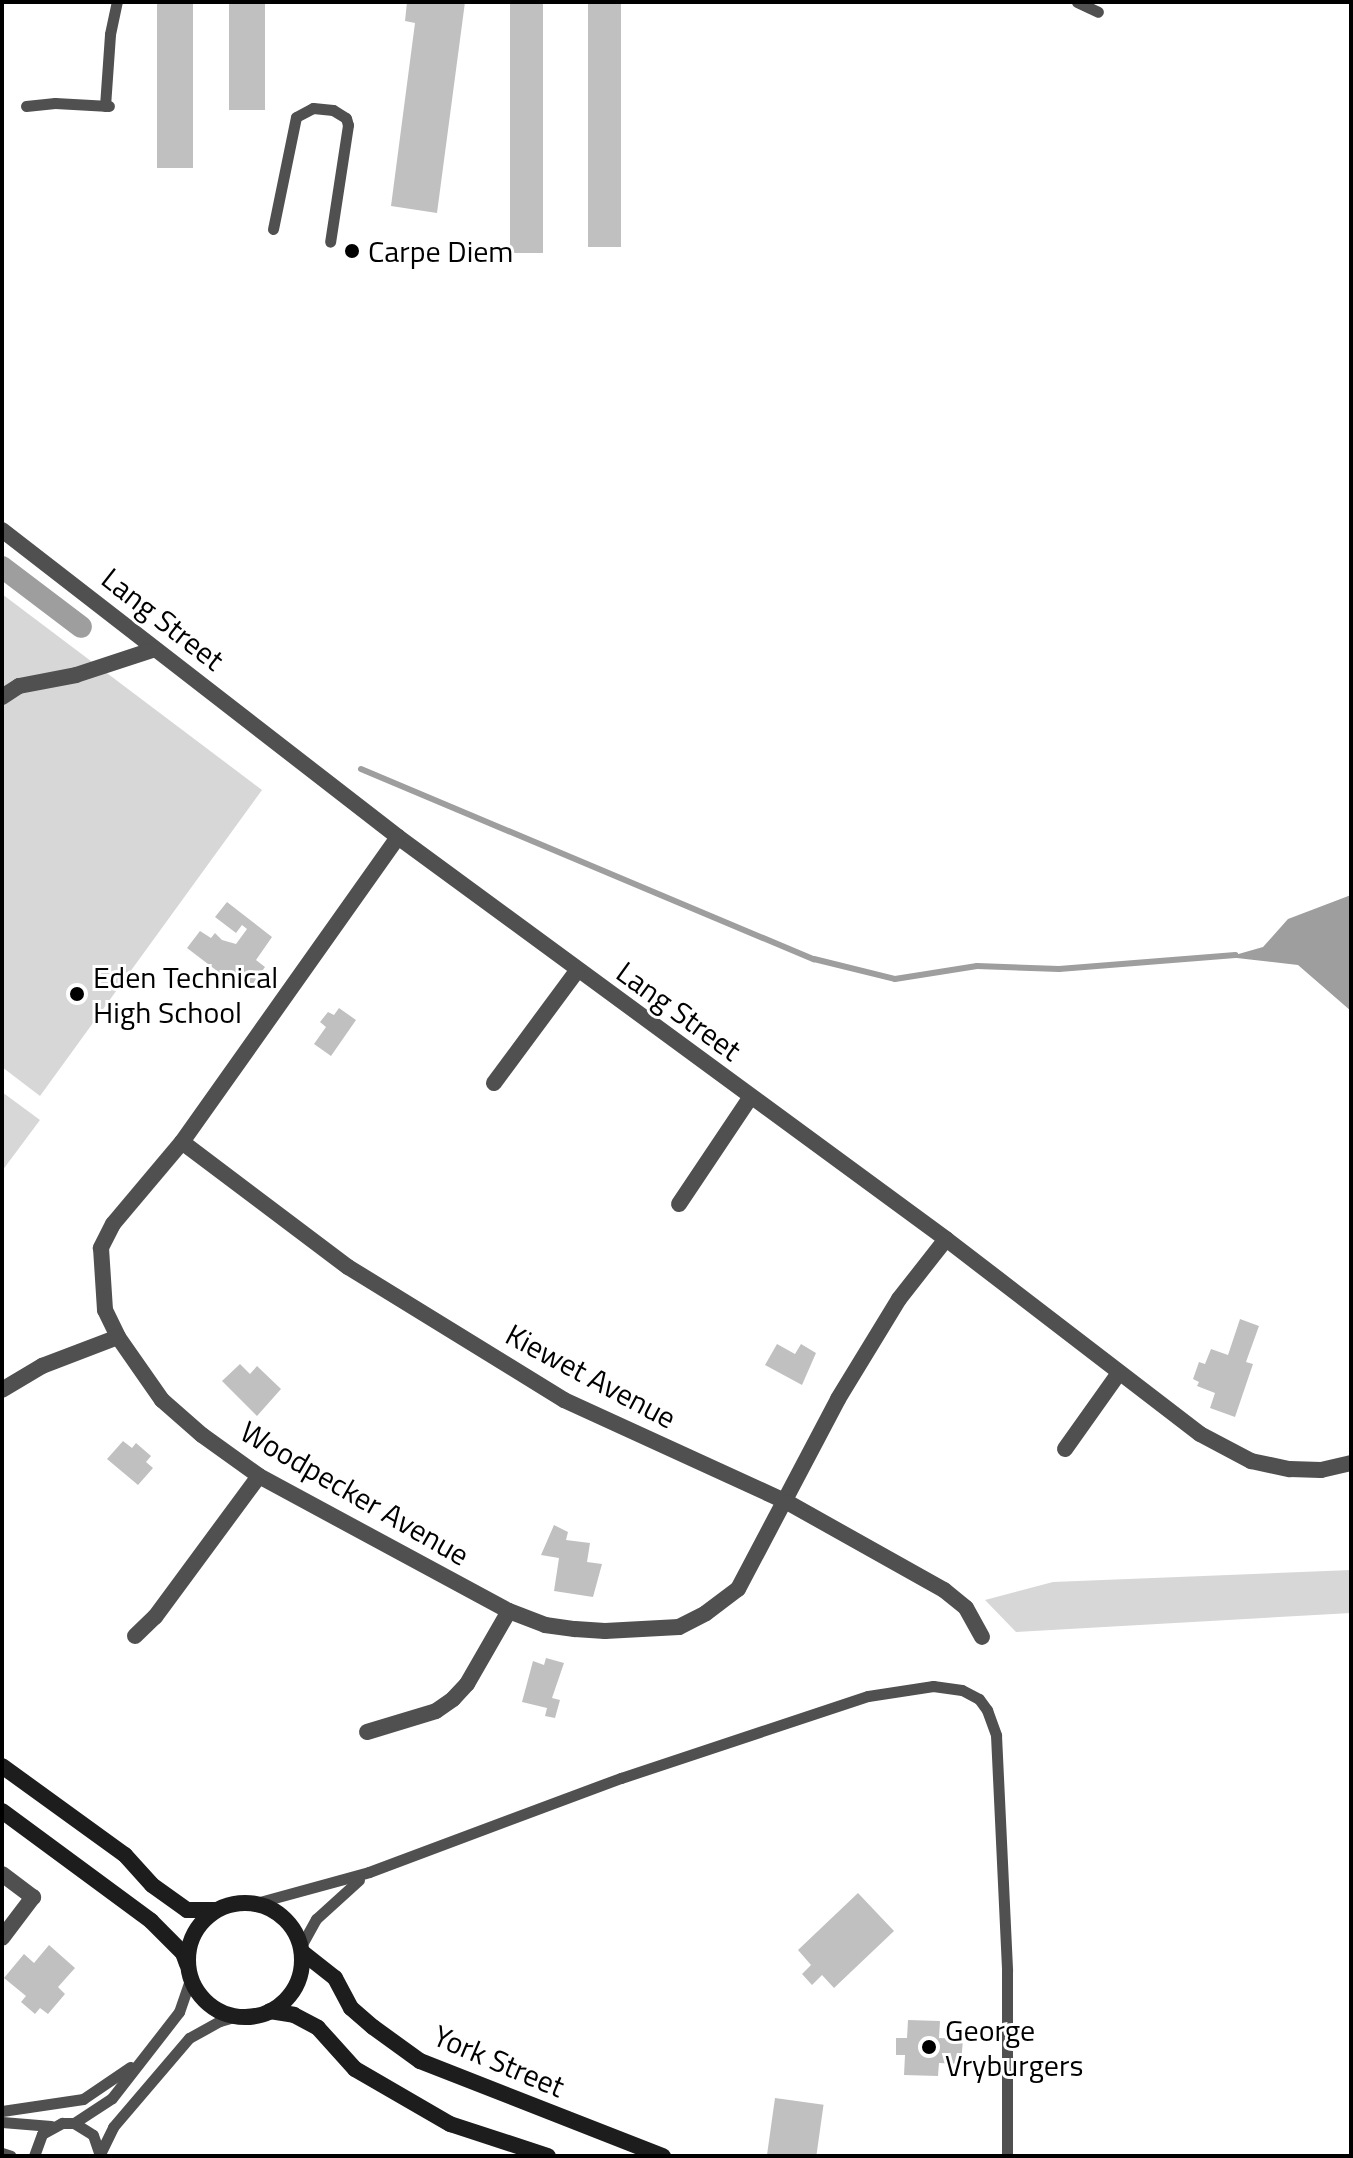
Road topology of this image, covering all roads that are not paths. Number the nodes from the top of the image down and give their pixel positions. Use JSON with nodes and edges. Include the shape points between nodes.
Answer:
{"nodes":[{"id":1,"x":117,"y":2,"type":"edge"},
{"id":2,"x":1077,"y":2,"type":"edge"},
{"id":3,"x":1098,"y":12,"type":"dead end"},
{"id":4,"x":26,"y":106,"type":"dead end"},
{"id":5,"x":273,"y":229,"type":"dead end"},
{"id":6,"x":330,"y":242,"type":"dead end"},
{"id":7,"x":2,"y":530,"type":"edge"},
{"id":8,"x":155,"y":649,"type":"junction"},
{"id":9,"x":2,"y":697,"type":"edge"},
{"id":10,"x":398,"y":837,"type":"junction"},
{"id":11,"x":577,"y":971,"type":"junction"},
{"id":12,"x":494,"y":1083,"type":"dead end"},
{"id":13,"x":750,"y":1098,"type":"junction"},
{"id":14,"x":182,"y":1142,"type":"junction"},
{"id":15,"x":679,"y":1204,"type":"dead end"},
{"id":16,"x":946,"y":1239,"type":"junction"},
{"id":17,"x":118,"y":1337,"type":"junction"},
{"id":18,"x":1119,"y":1373,"type":"junction"},
{"id":19,"x":2,"y":1390,"type":"edge"},
{"id":20,"x":1065,"y":1449,"type":"dead end"},
{"id":21,"x":1351,"y":1463,"type":"edge"},
{"id":22,"x":259,"y":1476,"type":"junction"},
{"id":23,"x":787,"y":1502,"type":"junction"},
{"id":24,"x":509,"y":1611,"type":"junction"},
{"id":25,"x":135,"y":1636,"type":"dead end"},
{"id":26,"x":982,"y":1637,"type":"dead end"},
{"id":27,"x":367,"y":1732,"type":"dead end"},
{"id":28,"x":2,"y":1766,"type":"edge"},
{"id":29,"x":2,"y":1811,"type":"edge"},
{"id":30,"x":369,"y":1872,"type":"junction"},
{"id":31,"x":2,"y":1874,"type":"edge"},
{"id":32,"x":256,"y":1903,"type":"junction"},
{"id":33,"x":215,"y":1910,"type":"junction"},
{"id":34,"x":2,"y":1938,"type":"edge"},
{"id":35,"x":301,"y":1949,"type":"junction"},
{"id":36,"x":190,"y":1975,"type":"junction"},
{"id":37,"x":270,"y":2011,"type":"junction"},
{"id":38,"x":237,"y":2016,"type":"junction"},
{"id":39,"x":144,"y":2057,"type":"junction"},
{"id":40,"x":2,"y":2111,"type":"edge"},
{"id":41,"x":2,"y":2122,"type":"edge"},
{"id":42,"x":74,"y":2123,"type":"junction"},
{"id":43,"x":51,"y":2126,"type":"junction"},
{"id":44,"x":2,"y":2153,"type":"edge"},
{"id":45,"x":100,"y":2155,"type":"edge"},
{"id":46,"x":11,"y":2156,"type":"edge"},
{"id":47,"x":34,"y":2156,"type":"edge"},
{"id":48,"x":548,"y":2156,"type":"edge"},
{"id":49,"x":663,"y":2156,"type":"edge"},
{"id":50,"x":1007,"y":2156,"type":"edge"}],
"edges":[{"from":1,"to":4,"type":"lane","via":[[110,34],[108,106]]},
{"from":2,"to":3,"type":"lane"},
{"from":5,"to":6,"type":"lane","via":[[296,117],[313,108],[333,110],[348,125]]},
{"from":7,"to":8,"type":"street","name":"Lang Street"},
{"from":8,"to":9,"type":"street","via":[[76,675],[19,686]]},
{"from":8,"to":10,"type":"street","name":"Lang Street"},
{"from":10,"to":11,"type":"street","name":"Lang Street"},
{"from":10,"to":14,"type":"street","name":"Woodpecker Avenue"},
{"from":11,"to":12,"type":"street"},
{"from":11,"to":13,"type":"street","name":"Lang Street"},
{"from":13,"to":15,"type":"street"},
{"from":13,"to":16,"type":"street","name":"Lang Street"},
{"from":14,"to":17,"type":"street","name":"Woodpecker Avenue","via":[[113,1224],[101,1248],[105,1310]]},
{"from":14,"to":23,"type":"street","name":"Kiewet Avenue","via":[[348,1267],[564,1400]]},
{"from":16,"to":18,"type":"street","name":"Lang Street"},
{"from":16,"to":23,"type":"street","name":"Woodpecker Avenue","via":[[899,1299],[838,1399]]},
{"from":17,"to":19,"type":"street","via":[[42,1366]]},
{"from":17,"to":22,"type":"street","name":"Woodpecker Avenue","via":[[162,1400]]},
{"from":18,"to":20,"type":"street"},
{"from":18,"to":21,"type":"street","name":"Lang Street","via":[[1200,1434],[1251,1461],[1321,1470]]},
{"from":22,"to":24,"type":"street","name":"Woodpecker Avenue"},
{"from":22,"to":25,"type":"street","via":[[155,1617]]},
{"from":23,"to":24,"type":"street","name":"Woodpecker Avenue","via":[[738,1589],[679,1627],[575,1629],[545,1625]]},
{"from":23,"to":26,"type":"street","name":"Kiewet Avenue","via":[[944,1590],[966,1608]]},
{"from":24,"to":27,"type":"street","via":[[453,1699],[436,1711]]},
{"from":28,"to":33,"type":"main road","via":[[125,1855],[152,1885],[187,1910]]},
{"from":29,"to":36,"type":"main road","via":[[151,1921],[183,1953]]},
{"from":30,"to":32,"type":"lane"},
{"from":30,"to":35,"type":"lane","via":[[316,1919]]},
{"from":30,"to":50,"type":"lane","via":[[621,1778],[868,1696],[933,1686],[962,1690],[979,1699],[996,1735],[1007,1971]]},
{"from":31,"to":34,"type":"street","via":[[33,1897]]},
{"from":32,"to":33,"type":"main road"},
{"from":32,"to":35,"type":"main road","name":"York Street","via":[[290,1923]]},
{"from":33,"to":36,"type":"main road","via":[[192,1938]]},
{"from":35,"to":37,"type":"main road","via":[[295,1987]]},
{"from":35,"to":49,"type":"main road","name":"York Street","via":[[335,1978],[351,2008],[420,2061]]},
{"from":36,"to":38,"type":"main road","via":[[214,2008]]},
{"from":36,"to":39,"type":"lane","via":[[179,2012]]},
{"from":37,"to":38,"type":"main road"},
{"from":37,"to":48,"type":"main road","via":[[294,2015],[318,2028],[355,2069],[450,2124]]},
{"from":38,"to":45,"type":"lane","via":[[189,2038],[113,2127]]},
{"from":39,"to":40,"type":"lane","via":[[83,2099]]},
{"from":39,"to":42,"type":"lane","via":[[112,2098]]},
{"from":41,"to":43,"type":"lane"},
{"from":42,"to":43,"type":"lane"},
{"from":42,"to":45,"type":"lane","via":[[93,2135]]},
{"from":43,"to":47,"type":"lane"},
{"from":44,"to":46,"type":"lane"}]}
